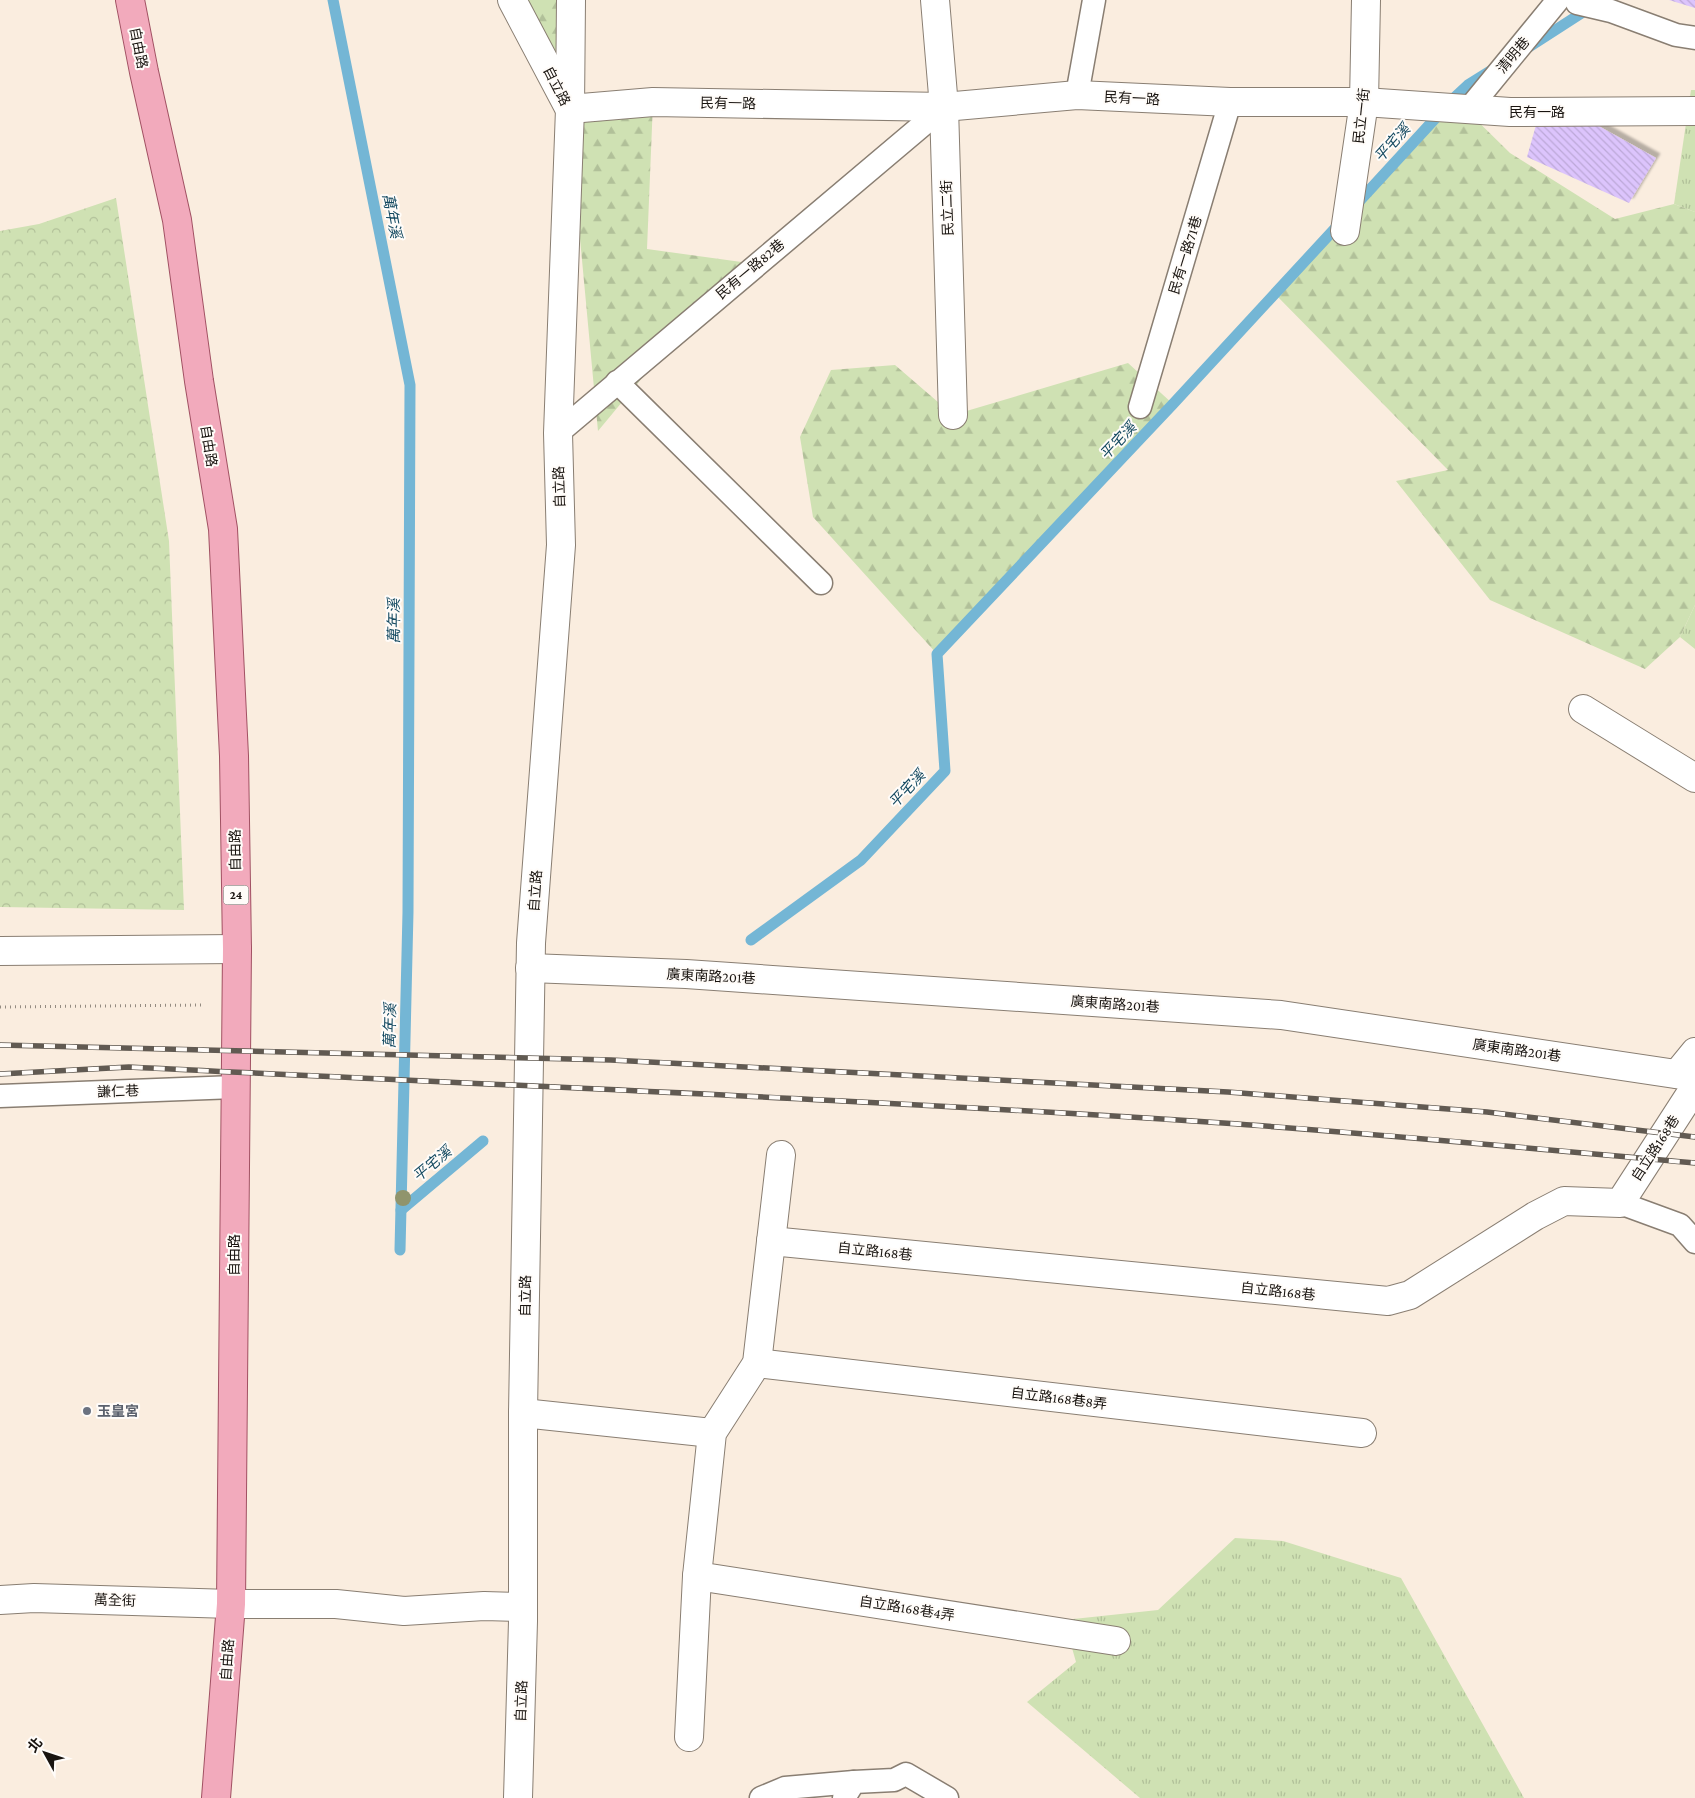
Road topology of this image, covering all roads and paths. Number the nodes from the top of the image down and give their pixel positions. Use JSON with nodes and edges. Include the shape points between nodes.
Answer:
{"nodes":[{"id":1,"x":130,"y":0,"type":"edge"},
{"id":2,"x":512,"y":0,"type":"edge"},
{"id":3,"x":571,"y":0,"type":"edge"},
{"id":4,"x":935,"y":0,"type":"edge"},
{"id":5,"x":1094,"y":0,"type":"edge"},
{"id":6,"x":1366,"y":0,"type":"edge"},
{"id":7,"x":1568,"y":2,"type":"edge"},
{"id":8,"x":1695,"y":38,"type":"edge"},
{"id":9,"x":1077,"y":95,"type":"junction"},
{"id":10,"x":1230,"y":102,"type":"junction"},
{"id":11,"x":1364,"y":102,"type":"junction"},
{"id":12,"x":944,"y":107,"type":"junction"},
{"id":13,"x":570,"y":109,"type":"junction"},
{"id":14,"x":1468,"y":110,"type":"junction"},
{"id":15,"x":1695,"y":111,"type":"edge"},
{"id":16,"x":1345,"y":231,"type":"dead end"},
{"id":17,"x":617,"y":382,"type":"junction"},
{"id":18,"x":1140,"y":407,"type":"dead end"},
{"id":19,"x":953,"y":415,"type":"dead end"},
{"id":20,"x":558,"y":433,"type":"junction"},
{"id":21,"x":821,"y":583,"type":"dead end"},
{"id":22,"x":1582,"y":709,"type":"dead end"},
{"id":23,"x":1695,"y":778,"type":"edge"},
{"id":24,"x":237,"y":949,"type":"junction"},
{"id":25,"x":0,"y":951,"type":"edge"},
{"id":26,"x":530,"y":968,"type":"junction"},
{"id":27,"x":236,"y":1005,"type":"junction"},
{"id":28,"x":0,"y":1007,"type":"edge"},
{"id":29,"x":1695,"y":1052,"type":"edge"},
{"id":30,"x":1689,"y":1079,"type":"edge"},
{"id":31,"x":235,"y":1087,"type":"junction"},
{"id":32,"x":0,"y":1096,"type":"edge"},
{"id":33,"x":781,"y":1156,"type":"dead end"},
{"id":34,"x":1620,"y":1203,"type":"junction"},
{"id":35,"x":771,"y":1241,"type":"junction"},
{"id":36,"x":1695,"y":1242,"type":"edge"},
{"id":37,"x":756,"y":1363,"type":"junction"},
{"id":38,"x":523,"y":1413,"type":"junction"},
{"id":39,"x":712,"y":1432,"type":"junction"},
{"id":40,"x":1362,"y":1434,"type":"dead end"},
{"id":41,"x":697,"y":1576,"type":"junction"},
{"id":42,"x":0,"y":1600,"type":"edge"},
{"id":43,"x":231,"y":1604,"type":"junction"},
{"id":44,"x":523,"y":1607,"type":"junction"},
{"id":45,"x":1116,"y":1641,"type":"dead end"},
{"id":46,"x":689,"y":1737,"type":"dead end"},
{"id":47,"x":849,"y":1790,"type":"edge"},
{"id":48,"x":216,"y":1798,"type":"edge"},
{"id":49,"x":518,"y":1798,"type":"edge"},
{"id":50,"x":761,"y":1798,"type":"edge"},
{"id":51,"x":947,"y":1798,"type":"edge"}],
"edges":[{"from":1,"to":24,"type":"main road","name":"自由路","number":"24","via":[[177,220],[223,529],[234,756]]},
{"from":2,"to":13,"type":"street","name":"自立路"},
{"from":3,"to":13,"type":"street"},
{"from":4,"to":12,"type":"street","name":"民立二街"},
{"from":5,"to":9,"type":"lane"},
{"from":6,"to":11,"type":"street","name":"民立一街"},
{"from":7,"to":8,"type":"lane","name":"清明巷","via":[[1611,11],[1676,35]]},
{"from":7,"to":14,"type":"lane","name":"清明巷"},
{"from":9,"to":10,"type":"street","name":"民有一路"},
{"from":9,"to":12,"type":"street","name":"民有一路"},
{"from":10,"to":11,"type":"street","name":"民有一路"},
{"from":10,"to":18,"type":"lane","name":"民有一路71巷"},
{"from":11,"to":14,"type":"street","name":"民有一路"},
{"from":11,"to":16,"type":"street","name":"民立一街"},
{"from":12,"to":13,"type":"street","name":"民有一路","via":[[653,102]]},
{"from":12,"to":17,"type":"lane","name":"民有一路82巷"},
{"from":12,"to":19,"type":"street","name":"民立二街"},
{"from":13,"to":20,"type":"street","name":"自立路"},
{"from":14,"to":15,"type":"street","name":"民有一路"},
{"from":17,"to":20,"type":"lane","name":"民有一路82巷"},
{"from":17,"to":21,"type":"lane"},
{"from":20,"to":26,"type":"street","name":"自立路","via":[[561,545]]},
{"from":22,"to":23,"type":"street"},
{"from":24,"to":25,"type":"street"},
{"from":24,"to":27,"type":"main road","name":"自由路","number":"24"},
{"from":26,"to":30,"type":"street","name":"廣東南路201巷","via":[[686,974],[1281,1015]]},
{"from":26,"to":38,"type":"street","name":"自立路"},
{"from":27,"to":28,"type":"path"},
{"from":27,"to":31,"type":"main road","name":"自由路","number":"24"},
{"from":29,"to":30,"type":"street","name":"自立路168巷"},
{"from":30,"to":34,"type":"street","name":"自立路168巷"},
{"from":31,"to":32,"type":"lane","name":"謙仁巷"},
{"from":31,"to":43,"type":"main road","name":"自由路","number":"24"},
{"from":33,"to":35,"type":"street"},
{"from":34,"to":35,"type":"street","name":"自立路168巷","via":[[1564,1201],[1410,1295],[1388,1301]]},
{"from":34,"to":36,"type":"lane","via":[[1680,1225]]},
{"from":35,"to":37,"type":"street"},
{"from":37,"to":39,"type":"street"},
{"from":37,"to":40,"type":"street","name":"自立路168巷8弄"},
{"from":38,"to":39,"type":"street"},
{"from":38,"to":44,"type":"street","name":"自立路"},
{"from":39,"to":41,"type":"street"},
{"from":41,"to":45,"type":"street","name":"自立路168巷4弄"},
{"from":41,"to":46,"type":"street"},
{"from":42,"to":43,"type":"street","name":"萬全街","via":[[34,1598]]},
{"from":43,"to":44,"type":"street","name":"萬全街","via":[[336,1604],[404,1611]]},
{"from":43,"to":48,"type":"main road","name":"自由路","number":"24"},
{"from":44,"to":49,"type":"street","name":"自立路"},
{"from":47,"to":50,"type":"lane","via":[[785,1788]]},
{"from":47,"to":51,"type":"lane","via":[[894,1780],[906,1774]]}]}
